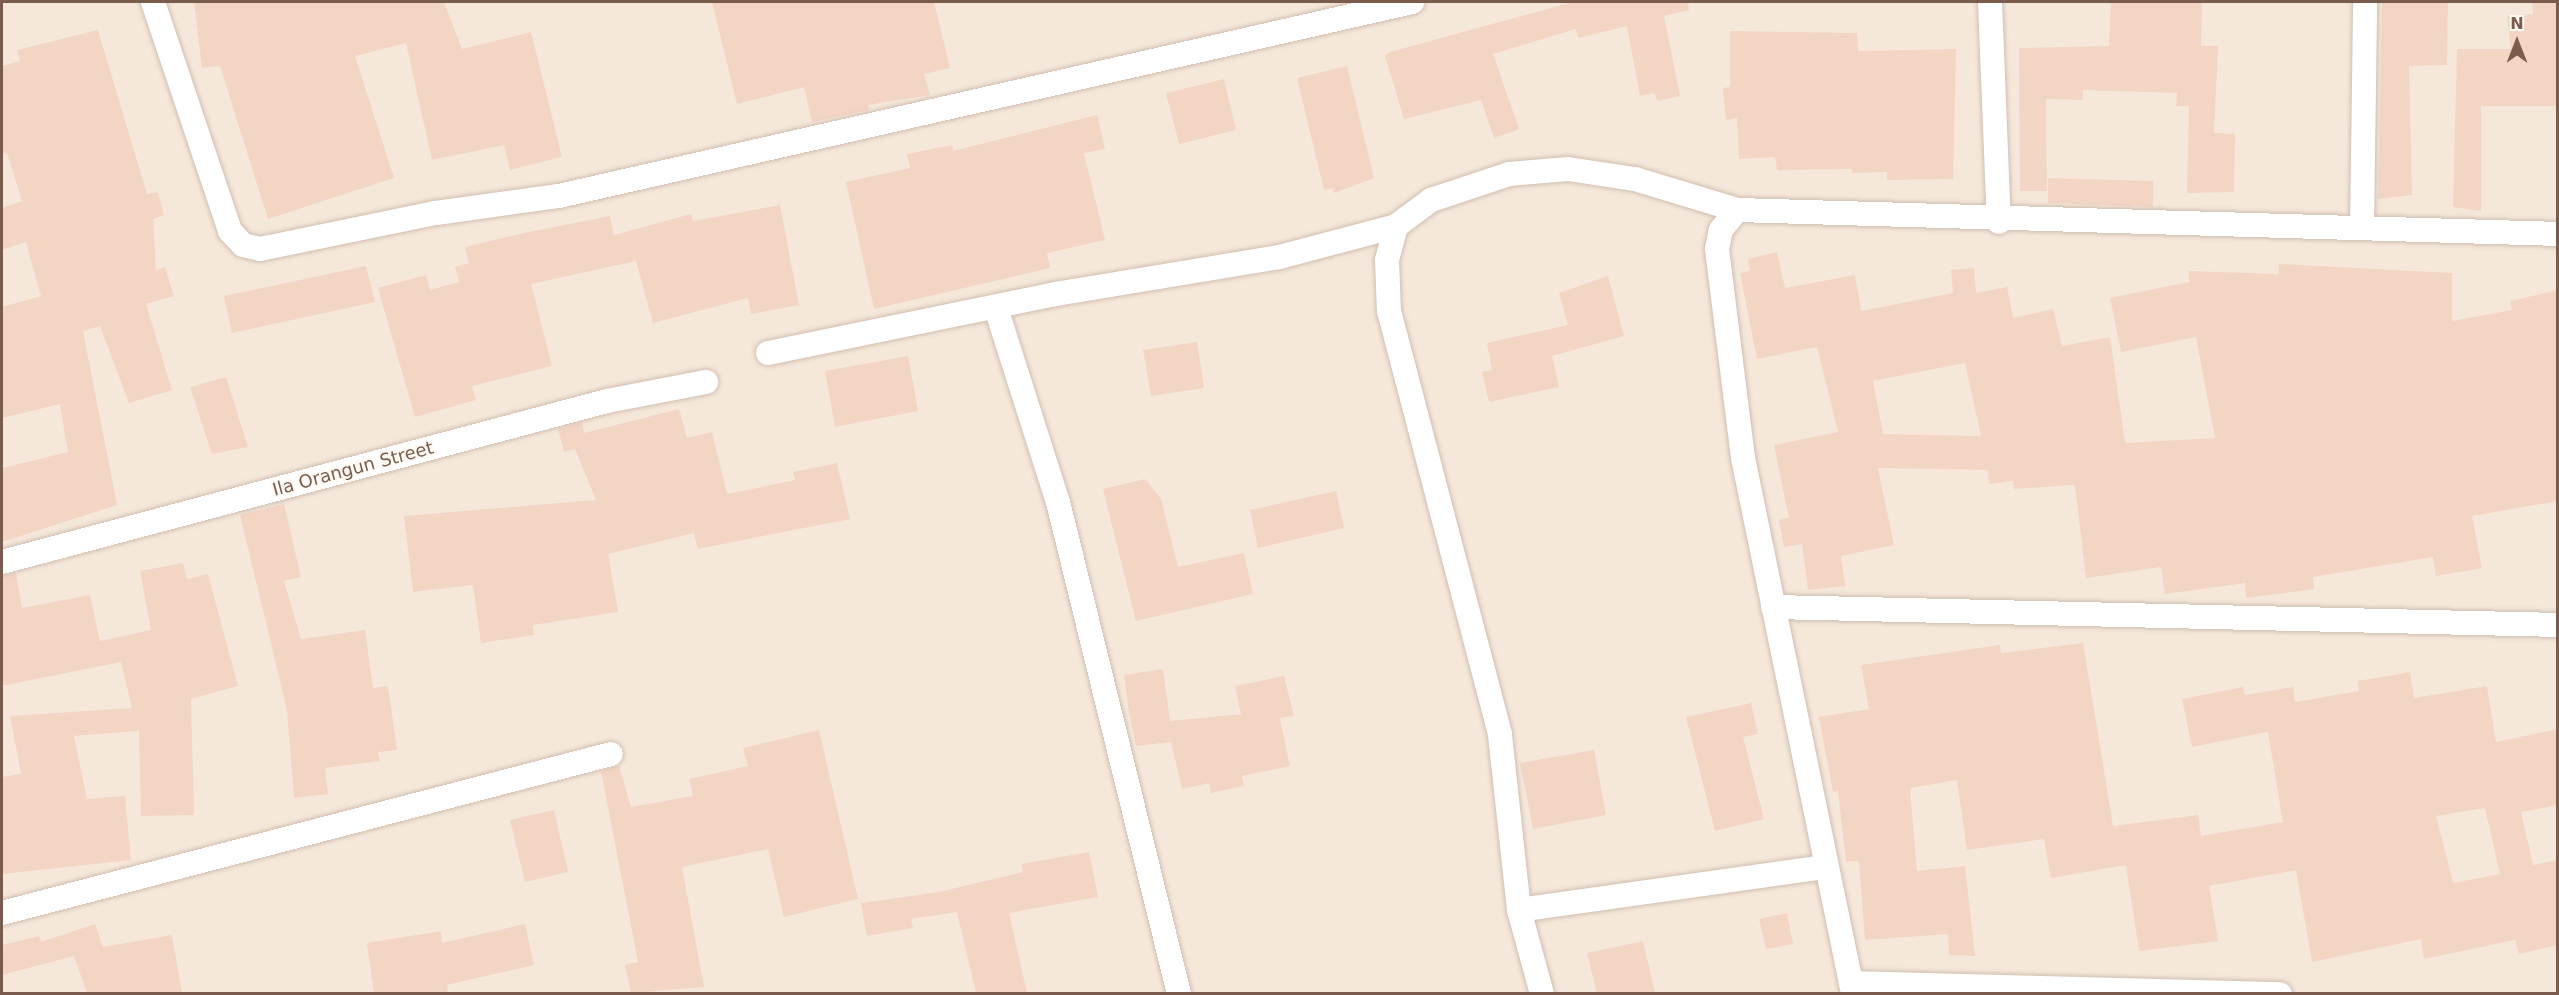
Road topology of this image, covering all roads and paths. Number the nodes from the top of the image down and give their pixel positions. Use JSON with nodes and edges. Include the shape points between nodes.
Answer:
{"nodes":[{"id":1,"x":153,"y":2,"type":"edge"},
{"id":2,"x":1990,"y":2,"type":"edge"},
{"id":3,"x":2365,"y":2,"type":"edge"},
{"id":4,"x":1404,"y":3,"type":"edge"},
{"id":5,"x":1737,"y":210,"type":"junction"},
{"id":6,"x":1999,"y":222,"type":"junction"},
{"id":7,"x":1396,"y":226,"type":"junction"},
{"id":8,"x":2362,"y":228,"type":"junction"},
{"id":9,"x":2558,"y":234,"type":"edge"},
{"id":10,"x":996,"y":308,"type":"junction"},
{"id":11,"x":768,"y":353,"type":"dead end"},
{"id":12,"x":706,"y":382,"type":"dead end"},
{"id":13,"x":2,"y":562,"type":"edge"},
{"id":14,"x":1773,"y":607,"type":"junction"},
{"id":15,"x":2558,"y":625,"type":"edge"},
{"id":16,"x":611,"y":754,"type":"dead end"},
{"id":17,"x":1826,"y":867,"type":"junction"},
{"id":18,"x":1519,"y":910,"type":"junction"},
{"id":19,"x":2,"y":913,"type":"edge"},
{"id":20,"x":1852,"y":988,"type":"edge"},
{"id":21,"x":1179,"y":993,"type":"edge"},
{"id":22,"x":1542,"y":993,"type":"edge"},
{"id":23,"x":2280,"y":993,"type":"edge"}],
"edges":[{"from":1,"to":4,"type":"street","via":[[230,231],[243,244],[260,249],[436,213],[559,196]]},
{"from":2,"to":6,"type":"street"},
{"from":3,"to":8,"type":"street"},
{"from":5,"to":6,"type":"street"},
{"from":5,"to":7,"type":"street","via":[[1635,179],[1568,169],[1509,174],[1431,200]]},
{"from":5,"to":14,"type":"street","via":[[1721,230],[1717,249],[1743,458]]},
{"from":6,"to":8,"type":"street"},
{"from":7,"to":10,"type":"street","via":[[1279,257]]},
{"from":7,"to":18,"type":"street","via":[[1387,260],[1389,312],[1500,734]]},
{"from":8,"to":9,"type":"street"},
{"from":10,"to":11,"type":"street"},
{"from":10,"to":21,"type":"street","via":[[1058,502]]},
{"from":12,"to":13,"type":"street","name":"Ila Orangun Street","via":[[607,401]]},
{"from":14,"to":15,"type":"street"},
{"from":14,"to":17,"type":"street"},
{"from":16,"to":19,"type":"street"},
{"from":17,"to":18,"type":"street"},
{"from":17,"to":20,"type":"street"},
{"from":18,"to":22,"type":"street"},
{"from":20,"to":23,"type":"street"}]}
